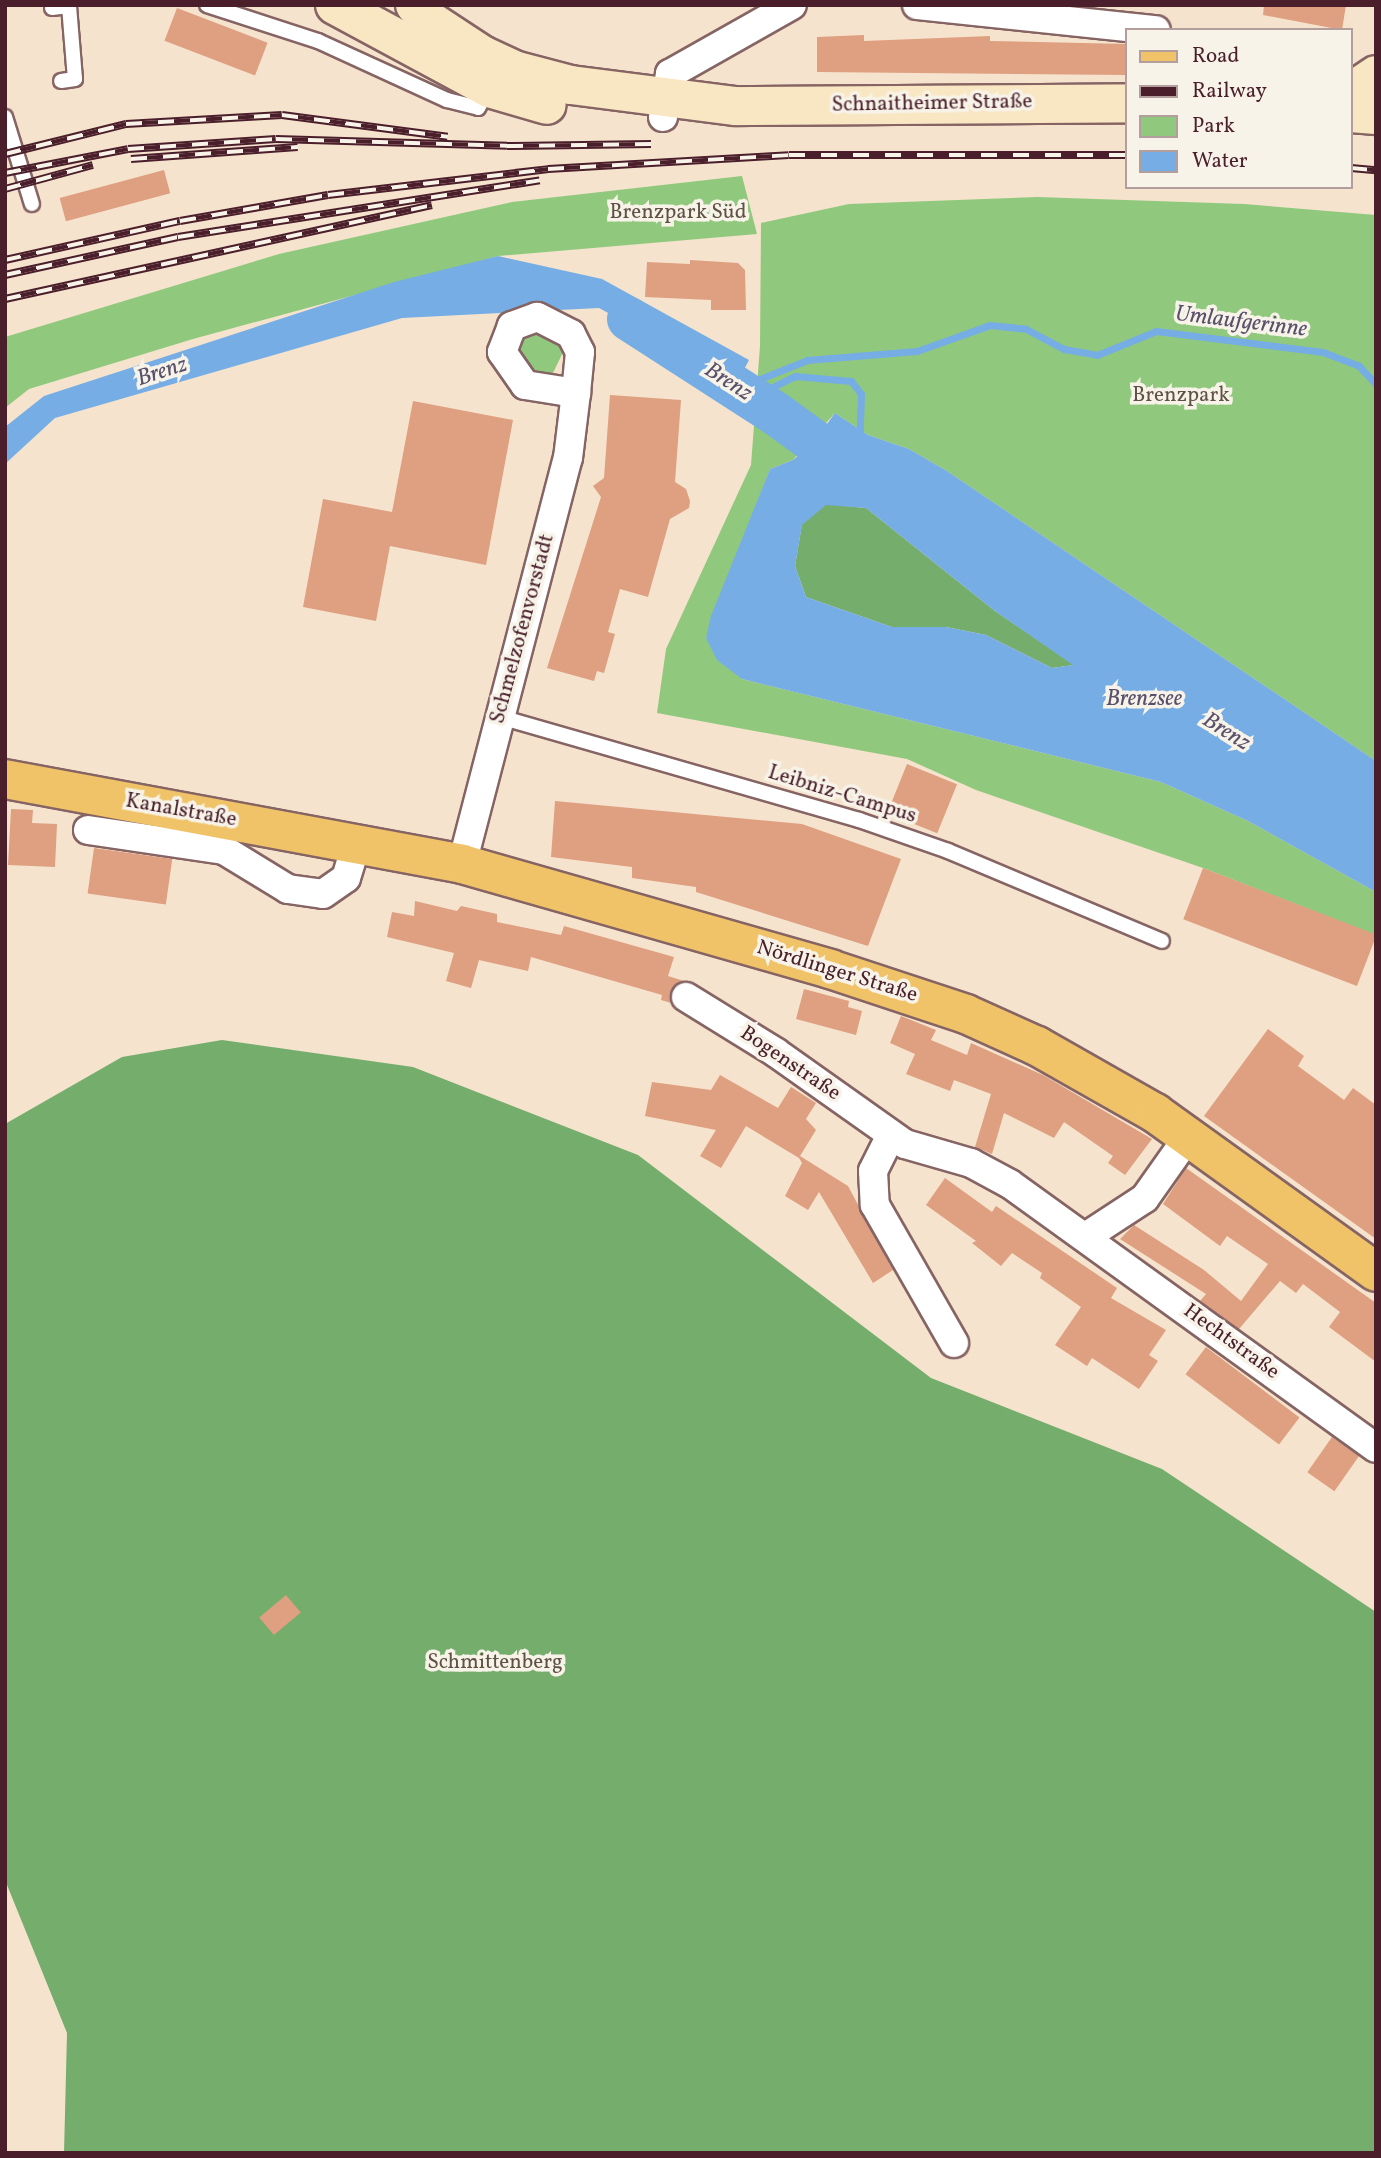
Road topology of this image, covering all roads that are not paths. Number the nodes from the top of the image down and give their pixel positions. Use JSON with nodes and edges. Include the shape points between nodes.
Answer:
{"nodes":[{"id":1,"x":207,"y":5,"type":"edge"},
{"id":2,"x":335,"y":5,"type":"edge"},
{"id":3,"x":792,"y":5,"type":"edge"},
{"id":4,"x":917,"y":5,"type":"edge"},
{"id":5,"x":69,"y":6,"type":"edge"},
{"id":6,"x":52,"y":8,"type":"dead end"},
{"id":7,"x":412,"y":10,"type":"edge"},
{"id":8,"x":1137,"y":28,"type":"edge"},
{"id":9,"x":1376,"y":75,"type":"edge"},
{"id":10,"x":496,"y":76,"type":"junction"},
{"id":11,"x":61,"y":81,"type":"dead end"},
{"id":12,"x":1353,"y":91,"type":"edge"},
{"id":13,"x":1126,"y":103,"type":"edge"},
{"id":14,"x":663,"y":106,"type":"junction"},
{"id":15,"x":1353,"y":113,"type":"edge"},
{"id":16,"x":1376,"y":115,"type":"edge"},
{"id":17,"x":5,"y":117,"type":"edge"},
{"id":18,"x":32,"y":204,"type":"dead end"},
{"id":19,"x":576,"y":393,"type":"junction"},
{"id":20,"x":499,"y":717,"type":"junction"},
{"id":21,"x":5,"y":779,"type":"edge"},
{"id":22,"x":88,"y":830,"type":"dead end"},
{"id":23,"x":357,"y":842,"type":"junction"},
{"id":24,"x":463,"y":864,"type":"junction"},
{"id":25,"x":1161,"y":941,"type":"dead end"},
{"id":26,"x":685,"y":997,"type":"dead end"},
{"id":27,"x":891,"y":1135,"type":"junction"},
{"id":28,"x":1188,"y":1137,"type":"junction"},
{"id":29,"x":1087,"y":1236,"type":"junction"},
{"id":30,"x":1376,"y":1272,"type":"edge"},
{"id":31,"x":954,"y":1343,"type":"dead end"},
{"id":32,"x":1376,"y":1448,"type":"edge"}],
"edges":[{"from":1,"to":10,"type":"lane","via":[[318,41],[447,100],[478,108]]},
{"from":2,"to":10,"type":"street","name":"Schnaitheimer Straße"},
{"from":3,"to":14,"type":"street","via":[[679,67],[665,83]]},
{"from":4,"to":8,"type":"street"},
{"from":5,"to":6,"type":"lane"},
{"from":5,"to":11,"type":"lane","via":[[75,79]]},
{"from":7,"to":10,"type":"street","name":"Schnaitheimer Straße"},
{"from":9,"to":12,"type":"street"},
{"from":10,"to":14,"type":"street","name":"Schnaitheimer Straße","via":[[571,85]]},
{"from":13,"to":14,"type":"street","name":"Schnaitheimer Straße"},
{"from":15,"to":16,"type":"street"},
{"from":17,"to":18,"type":"lane"},
{"from":19,"to":19,"type":"street","name":"Schmelzofenvorstadt","via":[[582,338],[537,317],[512,326],[502,352],[525,386]]},
{"from":19,"to":20,"type":"street","name":"Schmelzofenvorstadt","via":[[568,458]]},
{"from":20,"to":24,"type":"street","name":"Schmelzofenvorstadt"},
{"from":20,"to":25,"type":"lane","name":"Leibniz-Campus","via":[[859,820],[948,851]]},
{"from":21,"to":23,"type":"main road","name":"Kanalstraße"},
{"from":22,"to":23,"type":"street","name":"Kanalstraße","via":[[224,850],[288,889],[323,894],[346,878]]},
{"from":23,"to":24,"type":"main road","name":"Kanalstraße"},
{"from":24,"to":28,"type":"main road","name":"Nördlinger Straße","via":[[830,969],[966,1014],[1110,1086]]},
{"from":26,"to":27,"type":"street","name":"Bogenstraße","via":[[767,1047]]},
{"from":27,"to":29,"type":"street","name":"Bogenstraße","via":[[915,1149],[990,1171]]},
{"from":27,"to":31,"type":"street","via":[[873,1171],[875,1205]]},
{"from":28,"to":29,"type":"street","via":[[1145,1198]]},
{"from":28,"to":30,"type":"main road","name":"Nördlinger Straße"},
{"from":29,"to":32,"type":"street","name":"Hechtstraße"}]}
